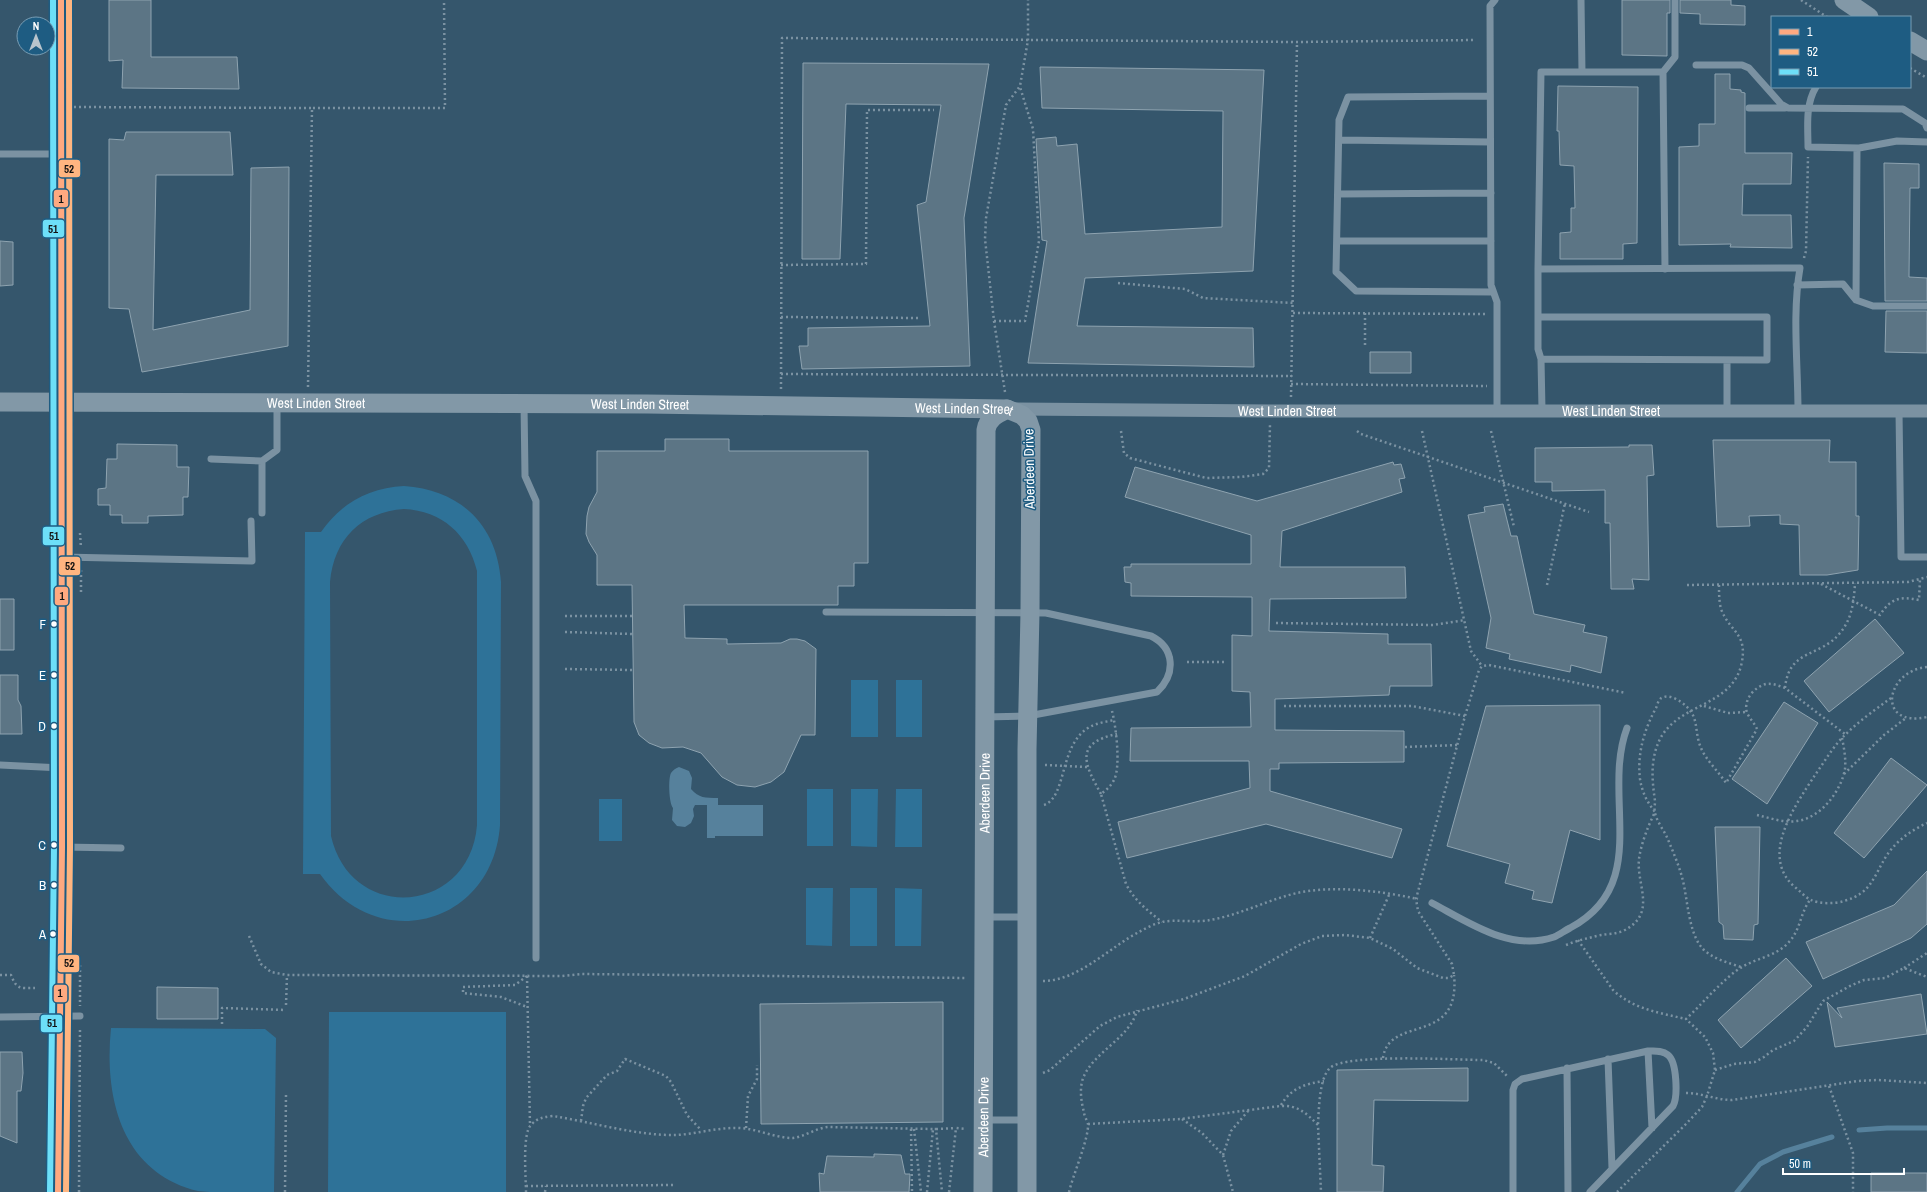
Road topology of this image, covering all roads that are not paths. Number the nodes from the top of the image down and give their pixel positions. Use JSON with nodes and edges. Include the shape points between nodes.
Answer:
{"nodes":[{"id":1,"x":61,"y":0,"type":"edge"},
{"id":2,"x":1494,"y":0,"type":"edge"},
{"id":3,"x":1581,"y":0,"type":"edge"},
{"id":4,"x":1675,"y":0,"type":"edge"},
{"id":5,"x":1844,"y":0,"type":"edge"},
{"id":6,"x":1862,"y":15,"type":"edge"},
{"id":7,"x":1911,"y":42,"type":"edge"},
{"id":8,"x":1927,"y":51,"type":"edge"},
{"id":9,"x":1696,"y":65,"type":"dead end"},
{"id":10,"x":1582,"y":72,"type":"junction"},
{"id":11,"x":1663,"y":72,"type":"junction"},
{"id":12,"x":1815,"y":88,"type":"edge"},
{"id":13,"x":1490,"y":96,"type":"junction"},
{"id":14,"x":1749,"y":108,"type":"dead end"},
{"id":15,"x":1788,"y":108,"type":"junction"},
{"id":16,"x":1808,"y":109,"type":"junction"},
{"id":17,"x":1927,"y":128,"type":"edge"},
{"id":18,"x":1339,"y":140,"type":"junction"},
{"id":19,"x":1490,"y":142,"type":"junction"},
{"id":20,"x":1927,"y":142,"type":"edge"},
{"id":21,"x":1857,"y":148,"type":"junction"},
{"id":22,"x":0,"y":154,"type":"edge"},
{"id":23,"x":61,"y":154,"type":"junction"},
{"id":24,"x":1491,"y":193,"type":"junction"},
{"id":25,"x":1338,"y":194,"type":"junction"},
{"id":26,"x":1337,"y":241,"type":"junction"},
{"id":27,"x":1491,"y":241,"type":"junction"},
{"id":28,"x":1538,"y":269,"type":"junction"},
{"id":29,"x":1665,"y":269,"type":"junction"},
{"id":30,"x":1797,"y":285,"type":"junction"},
{"id":31,"x":1493,"y":292,"type":"junction"},
{"id":32,"x":1856,"y":300,"type":"junction"},
{"id":33,"x":1927,"y":306,"type":"edge"},
{"id":34,"x":1538,"y":317,"type":"junction"},
{"id":35,"x":1542,"y":359,"type":"junction"},
{"id":36,"x":1727,"y":360,"type":"junction"},
{"id":37,"x":0,"y":402,"type":"edge"},
{"id":38,"x":61,"y":402,"type":"junction"},
{"id":39,"x":277,"y":403,"type":"junction"},
{"id":40,"x":524,"y":403,"type":"junction"},
{"id":41,"x":1007,"y":409,"type":"junction"},
{"id":42,"x":1542,"y":410,"type":"junction"},
{"id":43,"x":1497,"y":411,"type":"junction"},
{"id":44,"x":1727,"y":411,"type":"junction"},
{"id":45,"x":1798,"y":411,"type":"junction"},
{"id":46,"x":1899,"y":411,"type":"junction"},
{"id":47,"x":1927,"y":411,"type":"edge"},
{"id":48,"x":211,"y":459,"type":"dead end"},
{"id":49,"x":262,"y":461,"type":"junction"},
{"id":50,"x":262,"y":513,"type":"dead end"},
{"id":51,"x":251,"y":521,"type":"dead end"},
{"id":52,"x":60,"y":557,"type":"junction"},
{"id":53,"x":1927,"y":557,"type":"edge"},
{"id":54,"x":826,"y":612,"type":"dead end"},
{"id":55,"x":1030,"y":612,"type":"junction"},
{"id":56,"x":985,"y":613,"type":"junction"},
{"id":57,"x":1028,"y":716,"type":"junction"},
{"id":58,"x":985,"y":717,"type":"junction"},
{"id":59,"x":1627,"y":728,"type":"dead end"},
{"id":60,"x":0,"y":765,"type":"edge"},
{"id":61,"x":62,"y":768,"type":"junction"},
{"id":62,"x":62,"y":847,"type":"junction"},
{"id":63,"x":121,"y":848,"type":"dead end"},
{"id":64,"x":1432,"y":903,"type":"dead end"},
{"id":65,"x":984,"y":917,"type":"junction"},
{"id":66,"x":1028,"y":917,"type":"junction"},
{"id":67,"x":536,"y":958,"type":"dead end"},
{"id":68,"x":80,"y":1016,"type":"dead end"},
{"id":69,"x":0,"y":1017,"type":"edge"},
{"id":70,"x":60,"y":1017,"type":"junction"},
{"id":71,"x":1648,"y":1050,"type":"junction"},
{"id":72,"x":1608,"y":1059,"type":"junction"},
{"id":73,"x":1567,"y":1068,"type":"junction"},
{"id":74,"x":1028,"y":1120,"type":"junction"},
{"id":75,"x":976,"y":1124,"type":"junction"},
{"id":76,"x":1652,"y":1128,"type":"junction"},
{"id":77,"x":1612,"y":1168,"type":"junction"},
{"id":78,"x":58,"y":1192,"type":"edge"},
{"id":79,"x":983,"y":1192,"type":"edge"},
{"id":80,"x":1028,"y":1192,"type":"edge"},
{"id":81,"x":1513,"y":1192,"type":"edge"},
{"id":82,"x":1568,"y":1192,"type":"edge"},
{"id":83,"x":1590,"y":1192,"type":"edge"}],
"edges":[{"from":1,"to":23,"type":"street"},
{"from":2,"to":13,"type":"lane","via":[[1490,6]]},
{"from":3,"to":10,"type":"lane"},
{"from":4,"to":11,"type":"lane","via":[[1675,57]]},
{"from":5,"to":6,"type":"street"},
{"from":7,"to":8,"type":"street"},
{"from":9,"to":15,"type":"lane","via":[[1742,65],[1749,68],[1780,104]]},
{"from":10,"to":11,"type":"lane"},
{"from":10,"to":28,"type":"lane","via":[[1541,72]]},
{"from":11,"to":29,"type":"lane"},
{"from":12,"to":16,"type":"lane","via":[[1811,94]]},
{"from":13,"to":18,"type":"lane","via":[[1348,96],[1339,120]]},
{"from":13,"to":19,"type":"lane"},
{"from":14,"to":15,"type":"lane"},
{"from":15,"to":16,"type":"lane"},
{"from":16,"to":17,"type":"lane","via":[[1903,109],[1924,123]]},
{"from":16,"to":21,"type":"lane","via":[[1808,147]]},
{"from":18,"to":19,"type":"lane"},
{"from":18,"to":25,"type":"lane"},
{"from":19,"to":24,"type":"lane"},
{"from":20,"to":21,"type":"lane","via":[[1897,141]]},
{"from":21,"to":32,"type":"lane"},
{"from":22,"to":23,"type":"lane"},
{"from":23,"to":38,"type":"street"},
{"from":24,"to":25,"type":"lane"},
{"from":24,"to":27,"type":"lane"},
{"from":25,"to":26,"type":"lane"},
{"from":26,"to":27,"type":"lane"},
{"from":26,"to":31,"type":"lane","via":[[1336,272],[1356,291]]},
{"from":27,"to":31,"type":"lane"},
{"from":28,"to":29,"type":"lane"},
{"from":28,"to":34,"type":"lane"},
{"from":29,"to":30,"type":"lane","via":[[1800,268]]},
{"from":30,"to":32,"type":"lane","via":[[1843,284]]},
{"from":30,"to":45,"type":"lane"},
{"from":31,"to":43,"type":"lane","via":[[1497,302]]},
{"from":32,"to":33,"type":"lane","via":[[1873,306]]},
{"from":34,"to":35,"type":"lane","via":[[1538,349]]},
{"from":34,"to":36,"type":"lane","via":[[1767,317],[1767,360]]},
{"from":35,"to":36,"type":"lane"},
{"from":35,"to":42,"type":"lane"},
{"from":36,"to":44,"type":"lane"},
{"from":37,"to":38,"type":"street","name":"West Linden Street"},
{"from":38,"to":39,"type":"street","name":"West Linden Street"},
{"from":38,"to":52,"type":"street"},
{"from":39,"to":40,"type":"street","name":"West Linden Street"},
{"from":39,"to":49,"type":"lane","via":[[277,450]]},
{"from":40,"to":41,"type":"street","name":"West Linden Street"},
{"from":40,"to":67,"type":"lane","via":[[525,476],[536,501]]},
{"from":41,"to":43,"type":"street","name":"West Linden Street"},
{"from":41,"to":55,"type":"street","name":"Aberdeen Drive","via":[[1022,415],[1028,421],[1031,430]]},
{"from":41,"to":56,"type":"street","name":"Aberdeen Drive","via":[[987,422],[986,430]]},
{"from":42,"to":43,"type":"street","name":"West Linden Street"},
{"from":42,"to":44,"type":"street","name":"West Linden Street"},
{"from":44,"to":45,"type":"street","name":"West Linden Street"},
{"from":45,"to":46,"type":"street","name":"West Linden Street"},
{"from":46,"to":47,"type":"street","name":"West Linden Street"},
{"from":46,"to":53,"type":"lane","via":[[1901,557]]},
{"from":48,"to":49,"type":"lane"},
{"from":49,"to":50,"type":"lane"},
{"from":51,"to":52,"type":"lane","via":[[252,561]]},
{"from":52,"to":61,"type":"street"},
{"from":54,"to":56,"type":"lane"},
{"from":55,"to":56,"type":"lane"},
{"from":55,"to":57,"type":"street","name":"Aberdeen Drive"},
{"from":55,"to":57,"type":"lane","via":[[1046,613],[1151,636],[1161,641],[1167,649],[1170,663],[1164,684],[1157,692]]},
{"from":56,"to":58,"type":"street","name":"Aberdeen Drive"},
{"from":57,"to":58,"type":"lane"},
{"from":57,"to":66,"type":"street","name":"Aberdeen Drive"},
{"from":58,"to":65,"type":"street","name":"Aberdeen Drive"},
{"from":59,"to":64,"type":"lane","via":[[1622,741],[1620,759],[1617,872],[1596,911],[1584,921],[1554,937],[1515,940],[1496,936],[1478,928]]},
{"from":60,"to":61,"type":"lane"},
{"from":61,"to":62,"type":"street"},
{"from":62,"to":63,"type":"lane"},
{"from":62,"to":70,"type":"street"},
{"from":65,"to":66,"type":"lane"},
{"from":65,"to":75,"type":"street","name":"Aberdeen Drive","via":[[985,979]]},
{"from":66,"to":74,"type":"street","name":"Aberdeen Drive"},
{"from":68,"to":70,"type":"lane"},
{"from":69,"to":70,"type":"lane"},
{"from":70,"to":78,"type":"street"},
{"from":71,"to":72,"type":"lane"},
{"from":71,"to":76,"type":"lane"},
{"from":71,"to":76,"type":"lane","via":[[1661,1051],[1673,1060],[1676,1094],[1673,1106]]},
{"from":72,"to":73,"type":"lane"},
{"from":72,"to":77,"type":"lane"},
{"from":73,"to":81,"type":"lane","via":[[1522,1079],[1515,1084]]},
{"from":73,"to":82,"type":"lane"},
{"from":74,"to":75,"type":"lane"},
{"from":74,"to":80,"type":"street","name":"Aberdeen Drive"},
{"from":75,"to":79,"type":"street","name":"Aberdeen Drive"},
{"from":76,"to":77,"type":"lane"},
{"from":77,"to":83,"type":"lane"}]}
